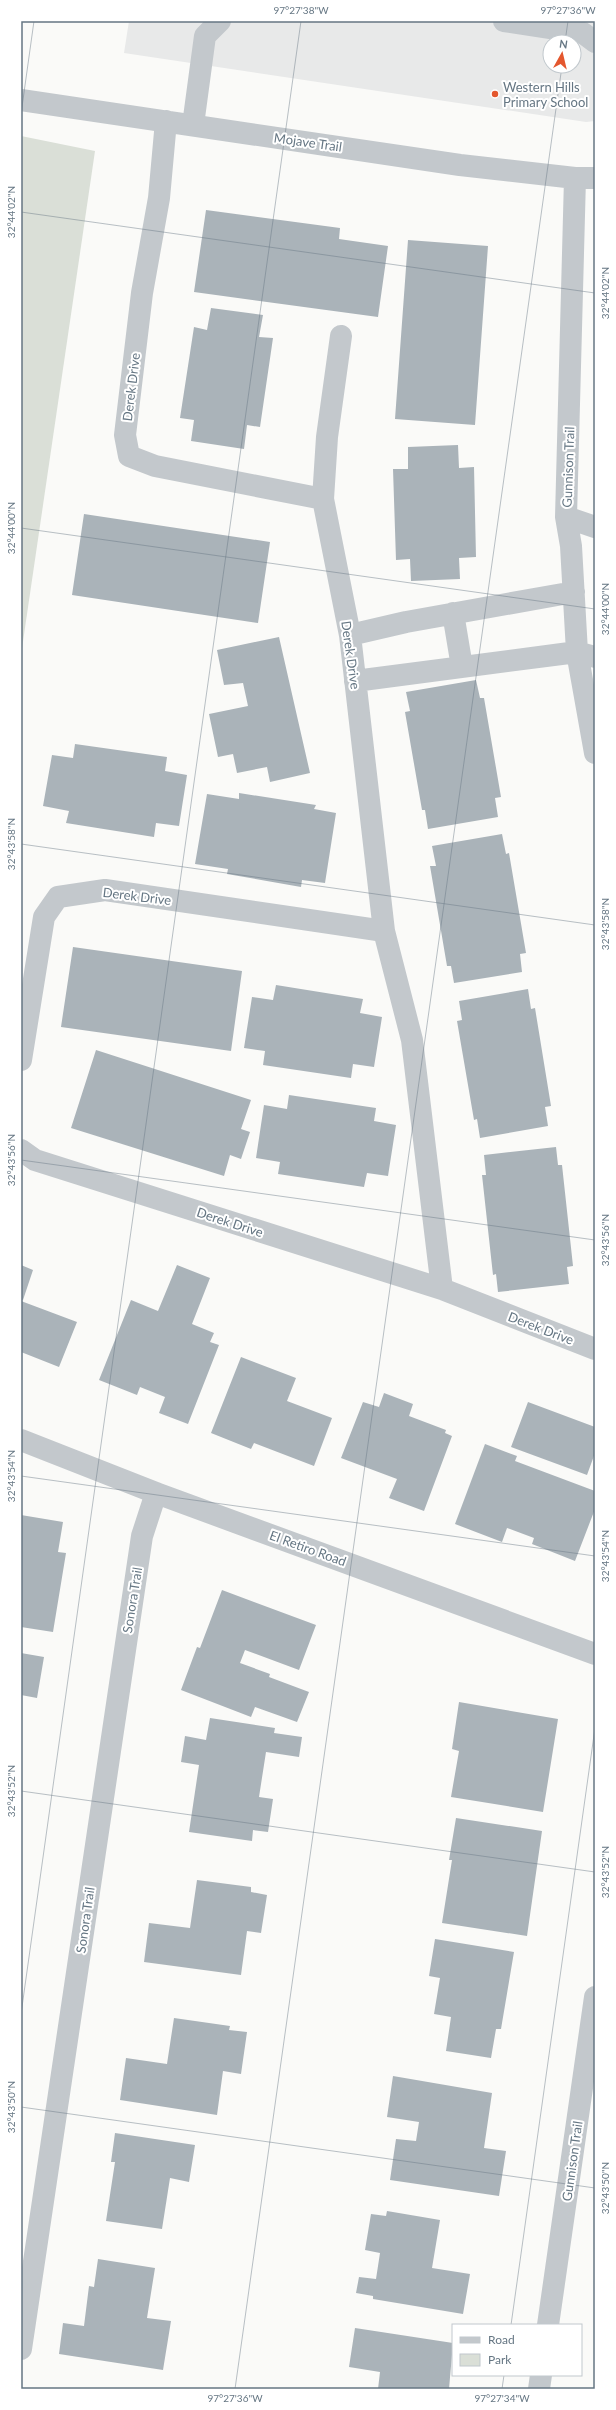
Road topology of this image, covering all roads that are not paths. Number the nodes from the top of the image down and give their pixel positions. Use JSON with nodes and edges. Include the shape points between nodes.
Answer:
{"nodes":[{"id":1,"x":220,"y":21,"type":"edge"},
{"id":2,"x":504,"y":21,"type":"edge"},
{"id":3,"x":595,"y":42,"type":"edge"},
{"id":4,"x":21,"y":100,"type":"edge"},
{"id":5,"x":166,"y":121,"type":"junction"},
{"id":6,"x":194,"y":125,"type":"junction"},
{"id":7,"x":585,"y":178,"type":"edge"},
{"id":8,"x":341,"y":336,"type":"dead end"},
{"id":9,"x":324,"y":499,"type":"junction"},
{"id":10,"x":566,"y":517,"type":"junction"},
{"id":11,"x":595,"y":527,"type":"edge"},
{"id":12,"x":574,"y":592,"type":"junction"},
{"id":13,"x":453,"y":613,"type":"junction"},
{"id":14,"x":350,"y":635,"type":"junction"},
{"id":15,"x":586,"y":655,"type":"edge"},
{"id":16,"x":462,"y":667,"type":"junction"},
{"id":17,"x":355,"y":681,"type":"junction"},
{"id":18,"x":595,"y":753,"type":"edge"},
{"id":19,"x":384,"y":931,"type":"junction"},
{"id":20,"x":21,"y":1060,"type":"edge"},
{"id":21,"x":21,"y":1150,"type":"edge"},
{"id":22,"x":442,"y":1289,"type":"junction"},
{"id":23,"x":595,"y":1348,"type":"edge"},
{"id":24,"x":21,"y":1440,"type":"edge"},
{"id":25,"x":156,"y":1493,"type":"junction"},
{"id":26,"x":595,"y":1654,"type":"edge"},
{"id":27,"x":595,"y":1997,"type":"edge"},
{"id":28,"x":548,"y":2324,"type":"edge"},
{"id":29,"x":21,"y":2349,"type":"edge"},
{"id":30,"x":541,"y":2376,"type":"edge"},
{"id":31,"x":539,"y":2389,"type":"edge"}],
"edges":[{"from":1,"to":6,"type":"street","via":[[204,36]]},
{"from":2,"to":3,"type":"street","via":[[583,33]]},
{"from":4,"to":5,"type":"street","name":"Mojave Trail"},
{"from":5,"to":6,"type":"street","name":"Mojave Trail"},
{"from":5,"to":9,"type":"street","name":"Derek Drive","via":[[159,198],[142,293],[125,435],[129,456],[155,466]]},
{"from":6,"to":7,"type":"street","name":"Mojave Trail","via":[[460,165]]},
{"from":7,"to":10,"type":"street","name":"Gunnison Trail"},
{"from":8,"to":9,"type":"street","name":"Derek Drive","via":[[327,437]]},
{"from":9,"to":14,"type":"street","name":"Derek Drive"},
{"from":10,"to":11,"type":"street"},
{"from":10,"to":12,"type":"street","name":"Gunnison Trail"},
{"from":12,"to":13,"type":"street"},
{"from":12,"to":15,"type":"street","name":"Gunnison Trail"},
{"from":13,"to":14,"type":"street"},
{"from":13,"to":16,"type":"street"},
{"from":14,"to":17,"type":"street","name":"Derek Drive"},
{"from":15,"to":16,"type":"street"},
{"from":15,"to":18,"type":"street","name":"Gunnison Trail"},
{"from":16,"to":17,"type":"street"},
{"from":17,"to":19,"type":"street","name":"Derek Drive"},
{"from":19,"to":20,"type":"street","name":"Derek Drive","via":[[105,890],[58,897],[44,917]]},
{"from":19,"to":22,"type":"street","name":"Derek Drive","via":[[412,1040]]},
{"from":21,"to":22,"type":"street","name":"Derek Drive","via":[[35,1160]]},
{"from":22,"to":23,"type":"street","name":"Derek Drive"},
{"from":24,"to":25,"type":"street","name":"El Retiro Road"},
{"from":25,"to":26,"type":"street","name":"El Retiro Road"},
{"from":25,"to":29,"type":"street","name":"Sonora Trail","via":[[142,1536]]},
{"from":27,"to":28,"type":"street","name":"Gunnison Trail"},
{"from":30,"to":31,"type":"street"}]}
